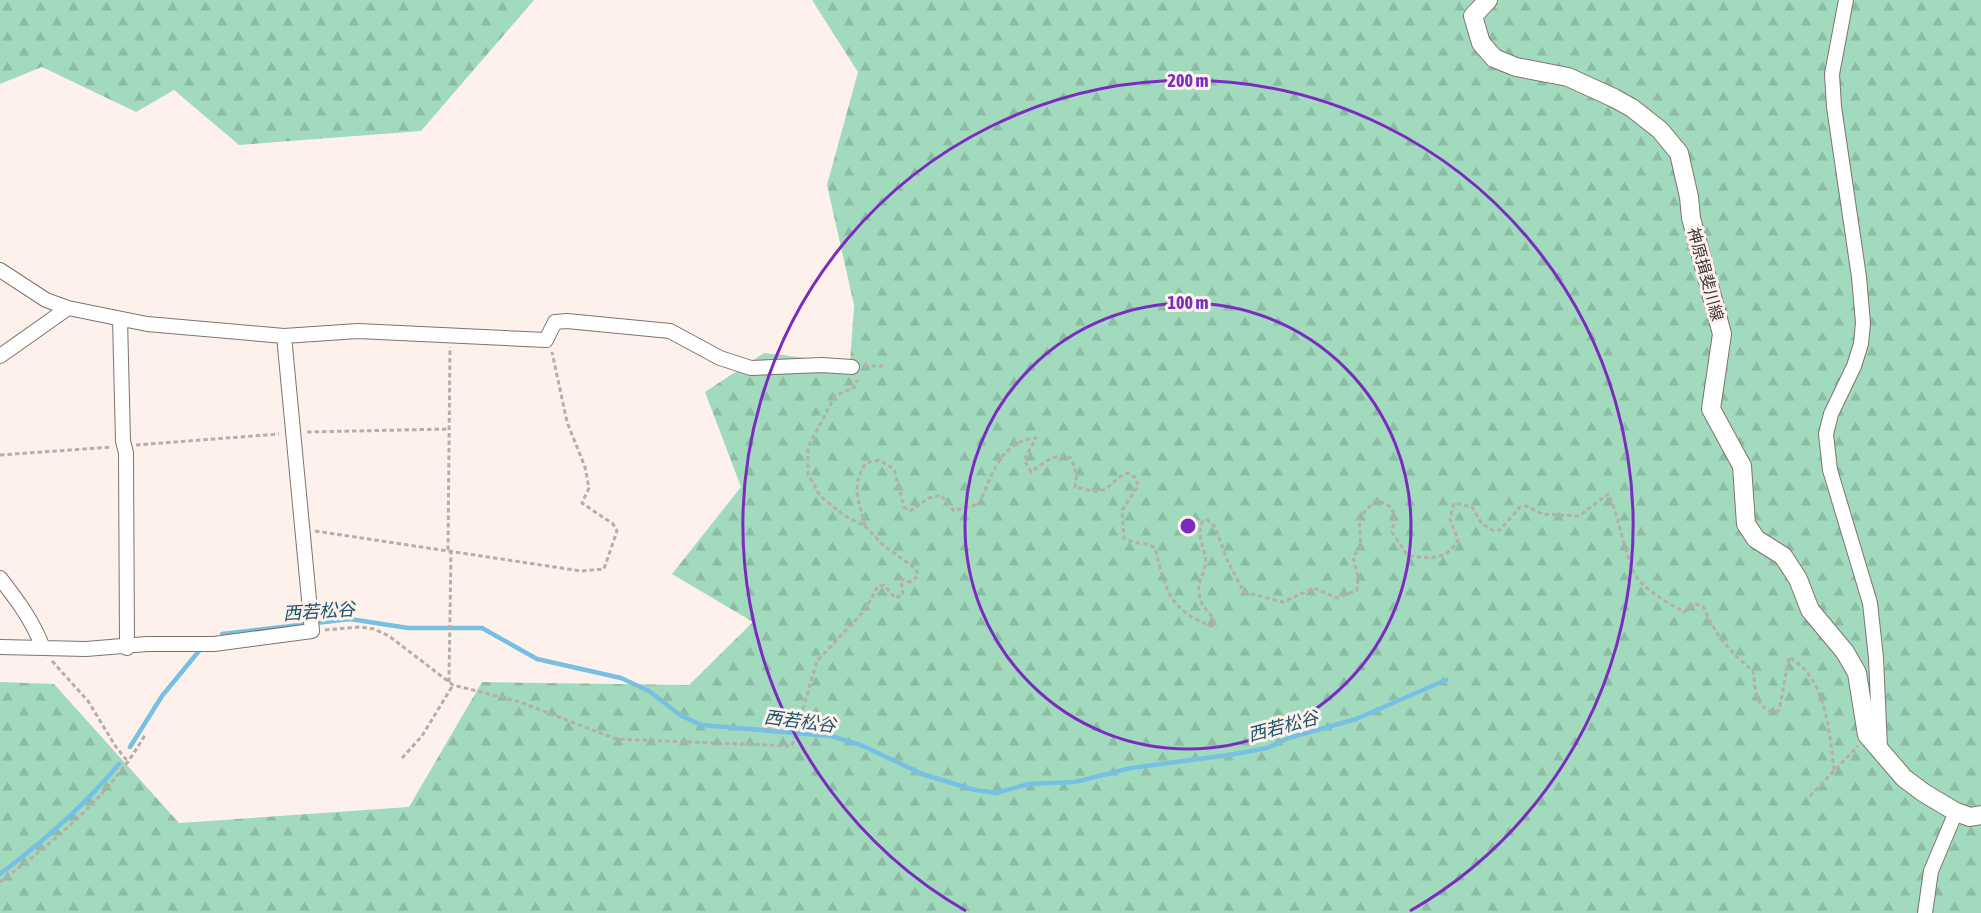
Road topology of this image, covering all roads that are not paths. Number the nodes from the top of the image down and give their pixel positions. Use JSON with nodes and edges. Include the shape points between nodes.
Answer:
{"nodes":[{"id":1,"x":1488,"y":0,"type":"edge"},
{"id":2,"x":1846,"y":0,"type":"edge"},
{"id":3,"x":0,"y":270,"type":"edge"},
{"id":4,"x":68,"y":308,"type":"junction"},
{"id":5,"x":120,"y":319,"type":"junction"},
{"id":6,"x":284,"y":336,"type":"junction"},
{"id":7,"x":0,"y":356,"type":"edge"},
{"id":8,"x":852,"y":367,"type":"road end"},
{"id":9,"x":0,"y":578,"type":"edge"},
{"id":10,"x":0,"y":647,"type":"edge"},
{"id":11,"x":42,"y":648,"type":"junction"},
{"id":12,"x":127,"y":648,"type":"junction"},
{"id":13,"x":1874,"y":742,"type":"junction"},
{"id":14,"x":1956,"y":812,"type":"junction"},
{"id":15,"x":1981,"y":815,"type":"edge"},
{"id":16,"x":1925,"y":913,"type":"edge"}],
"edges":[{"from":1,"to":13,"type":"main road","name":"神原揖斐川線","via":[[1473,16],[1481,43],[1494,58],[1568,77],[1614,98],[1660,130],[1679,153],[1691,218],[1722,334],[1711,409],[1742,466],[1746,524],[1756,538],[1783,556],[1798,579],[1810,610],[1845,652],[1857,673]]},
{"from":2,"to":13,"type":"street","via":[[1832,74],[1863,323],[1862,344],[1826,434],[1830,470],[1870,603],[1876,658]]},
{"from":3,"to":4,"type":"street","via":[[46,300]]},
{"from":4,"to":5,"type":"street"},
{"from":4,"to":7,"type":"street"},
{"from":5,"to":6,"type":"street"},
{"from":5,"to":12,"type":"street"},
{"from":6,"to":8,"type":"street","via":[[358,331],[546,340],[555,322],[660,328],[683,336],[720,358],[751,368]]},
{"from":6,"to":12,"type":"street","via":[[312,631],[224,643]]},
{"from":9,"to":11,"type":"street","via":[[23,608]]},
{"from":10,"to":11,"type":"street"},
{"from":11,"to":12,"type":"street"},
{"from":13,"to":14,"type":"main road","name":"神原揖斐川線","via":[[1904,778]]},
{"from":14,"to":15,"type":"main road","name":"神原揖斐川線","via":[[1970,817]]},
{"from":14,"to":16,"type":"street","via":[[1931,871]]}]}
